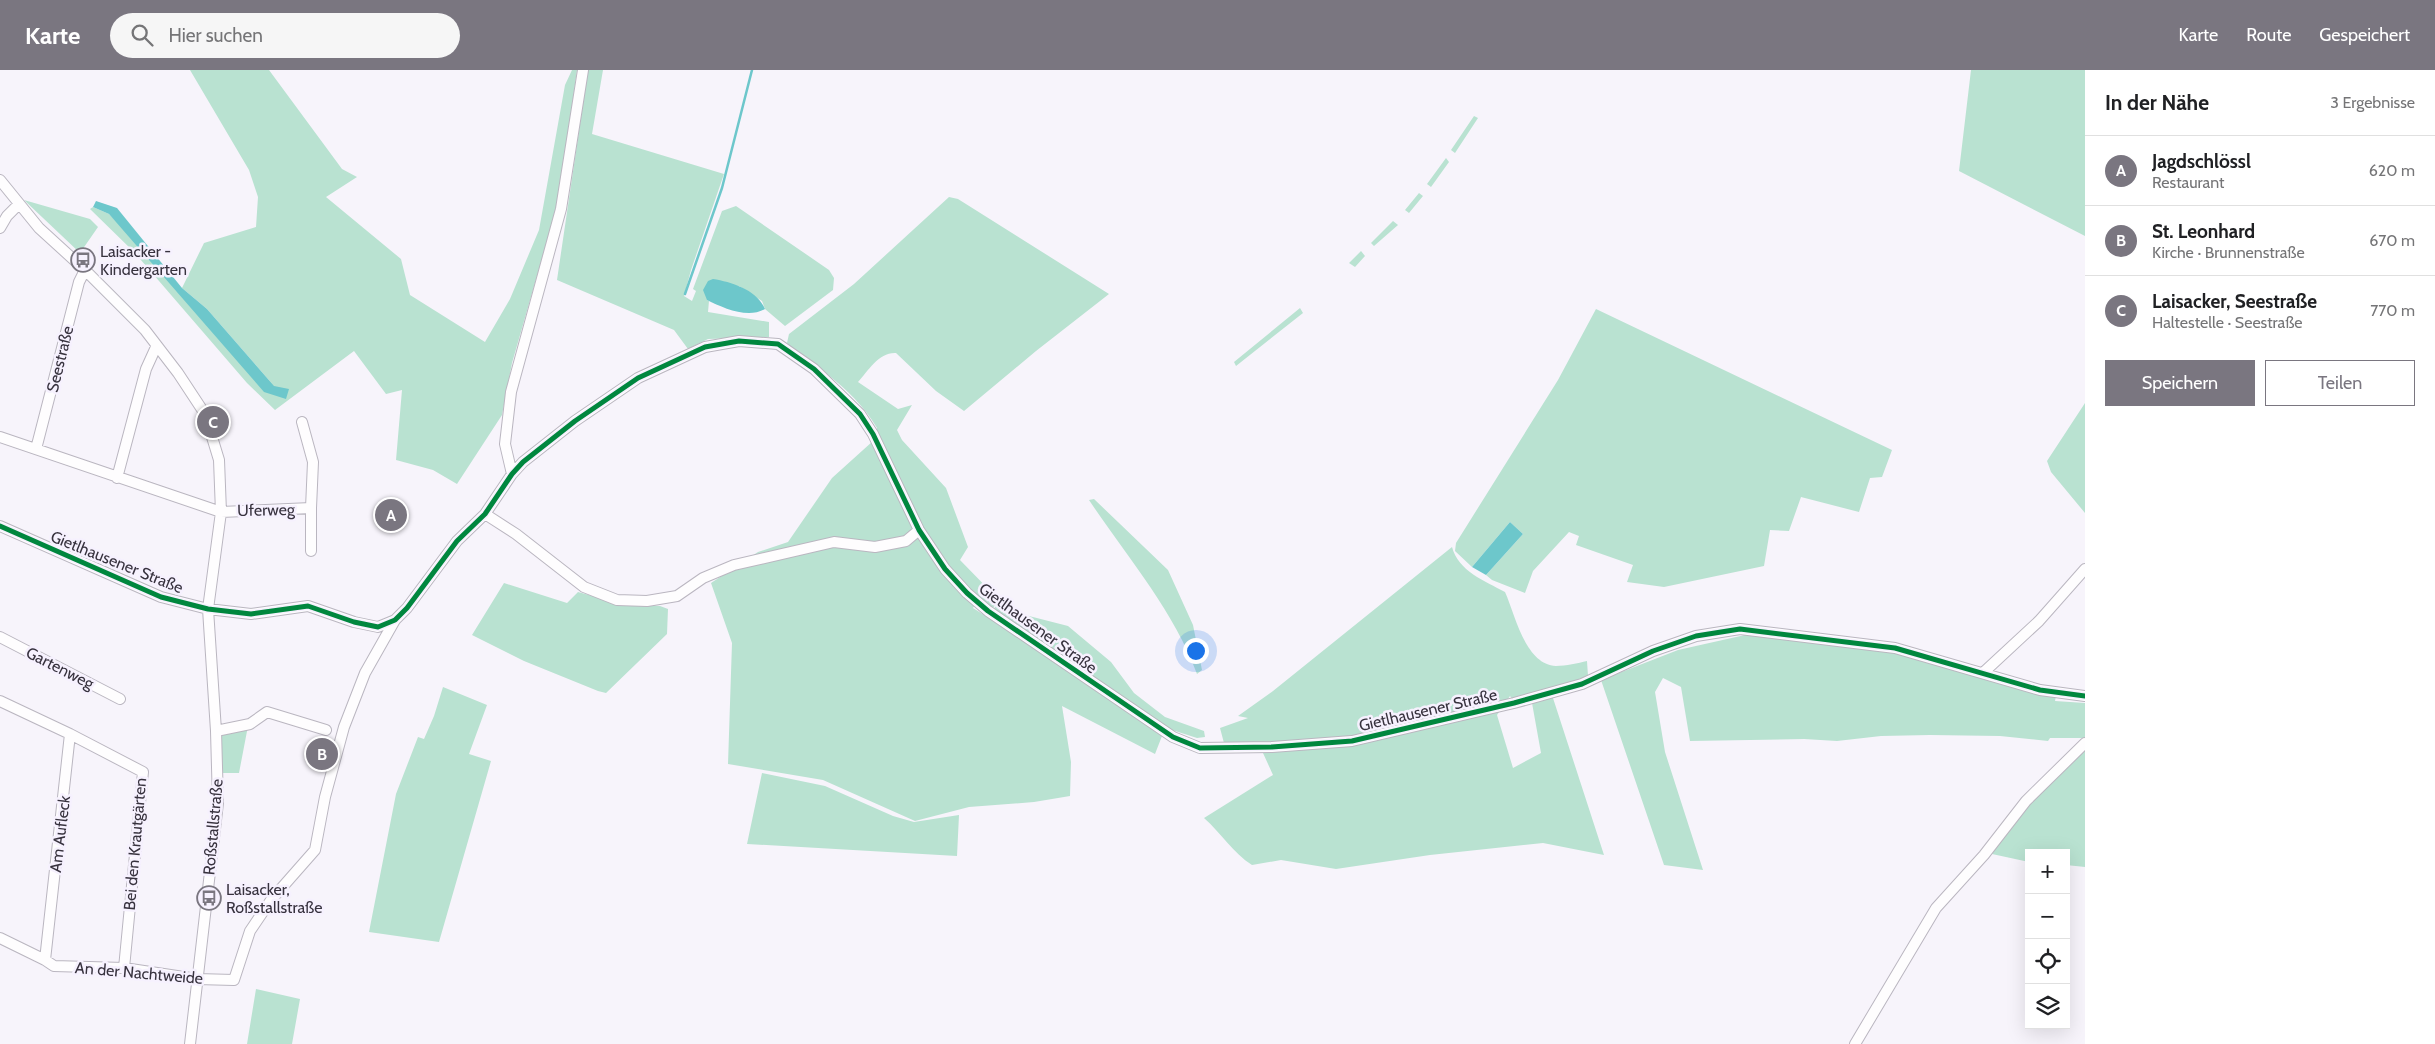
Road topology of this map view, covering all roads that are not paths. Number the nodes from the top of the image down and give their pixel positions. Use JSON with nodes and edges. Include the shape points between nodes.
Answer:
{"nodes":[{"id":1,"x":583,"y":70,"type":"edge"},
{"id":2,"x":0,"y":180,"type":"edge"},
{"id":3,"x":18,"y":204,"type":"junction"},
{"id":4,"x":0,"y":228,"type":"edge"},
{"id":5,"x":85,"y":270,"type":"junction"},
{"id":6,"x":156,"y":346,"type":"junction"},
{"id":7,"x":302,"y":422,"type":"dead end"},
{"id":8,"x":0,"y":437,"type":"edge"},
{"id":9,"x":36,"y":449,"type":"junction"},
{"id":10,"x":512,"y":474,"type":"junction"},
{"id":11,"x":117,"y":478,"type":"junction"},
{"id":12,"x":311,"y":508,"type":"junction"},
{"id":13,"x":222,"y":512,"type":"junction"},
{"id":14,"x":485,"y":514,"type":"junction"},
{"id":15,"x":0,"y":526,"type":"edge"},
{"id":16,"x":919,"y":530,"type":"junction"},
{"id":17,"x":310,"y":551,"type":"dead end"},
{"id":18,"x":2085,"y":569,"type":"edge"},
{"id":19,"x":208,"y":609,"type":"junction"},
{"id":20,"x":395,"y":620,"type":"junction"},
{"id":21,"x":0,"y":637,"type":"edge"},
{"id":22,"x":1984,"y":672,"type":"junction"},
{"id":23,"x":2085,"y":696,"type":"edge"},
{"id":24,"x":120,"y":699,"type":"dead end"},
{"id":25,"x":0,"y":701,"type":"edge"},
{"id":26,"x":326,"y":730,"type":"dead end"},
{"id":27,"x":216,"y":732,"type":"junction"},
{"id":28,"x":70,"y":734,"type":"junction"},
{"id":29,"x":2085,"y":743,"type":"edge"},
{"id":30,"x":0,"y":938,"type":"edge"},
{"id":31,"x":45,"y":960,"type":"junction"},
{"id":32,"x":124,"y":968,"type":"junction"},
{"id":33,"x":196,"y":979,"type":"junction"},
{"id":34,"x":190,"y":1044,"type":"edge"},
{"id":35,"x":1855,"y":1044,"type":"edge"}],
"edges":[{"from":1,"to":10,"type":"street","via":[[561,209],[511,392],[505,444]]},
{"from":2,"to":3,"type":"street"},
{"from":3,"to":4,"type":"street"},
{"from":3,"to":5,"type":"street"},
{"from":5,"to":6,"type":"street"},
{"from":5,"to":9,"type":"street","name":"Seestraße","via":[[79,282]]},
{"from":6,"to":11,"type":"street","via":[[146,369]]},
{"from":6,"to":13,"type":"street","via":[[178,372],[205,414],[219,460]]},
{"from":7,"to":12,"type":"street","name":"Uferweg","via":[[312,462]]},
{"from":8,"to":9,"type":"street"},
{"from":9,"to":11,"type":"street"},
{"from":10,"to":14,"type":"street","name":"Gietlhausener Straße"},
{"from":10,"to":16,"type":"street","name":"Gietlhausener Straße","via":[[575,421],[642,376],[704,347],[739,341],[778,344],[814,369],[860,414],[873,434]]},
{"from":11,"to":13,"type":"street"},
{"from":12,"to":13,"type":"street","name":"Uferweg"},
{"from":12,"to":17,"type":"street","name":"Uferweg"},
{"from":13,"to":19,"type":"street"},
{"from":14,"to":16,"type":"street","via":[[516,534],[584,588],[617,600],[647,601],[677,596],[703,578],[734,565],[834,542],[875,547],[906,541]]},
{"from":14,"to":20,"type":"street","name":"Gietlhausener Straße","via":[[457,541]]},
{"from":15,"to":19,"type":"street","name":"Gietlhausener Straße","via":[[161,597]]},
{"from":16,"to":22,"type":"street","name":"Gietlhausener Straße","via":[[945,569],[988,611],[1173,737],[1200,748],[1352,741],[1573,686],[1696,636],[1740,629],[1896,648]]},
{"from":18,"to":22,"type":"street","via":[[2039,622]]},
{"from":19,"to":20,"type":"street","name":"Gietlhausener Straße","via":[[251,614],[308,606],[378,627]]},
{"from":19,"to":27,"type":"street","name":"Roßstallstraße"},
{"from":20,"to":33,"type":"street","name":"An der Nachtweide","via":[[365,673],[344,728],[324,797],[315,850],[271,900],[250,932],[234,980]]},
{"from":21,"to":24,"type":"street","name":"Gartenweg"},
{"from":22,"to":23,"type":"street","name":"Gietlhausener Straße","via":[[2040,690]]},
{"from":25,"to":28,"type":"street"},
{"from":26,"to":27,"type":"street","via":[[267,712],[250,724]]},
{"from":27,"to":33,"type":"street","name":"Roßstallstraße","via":[[218,803]]},
{"from":28,"to":31,"type":"street","name":"Am Aufleck"},
{"from":28,"to":32,"type":"street","name":"Bei den Krautgärten","via":[[143,772]]},
{"from":29,"to":35,"type":"street","via":[[2026,801],[1984,855],[1936,908]]},
{"from":30,"to":31,"type":"street"},
{"from":31,"to":32,"type":"street","name":"An der Nachtweide","via":[[54,966]]},
{"from":32,"to":33,"type":"street","name":"An der Nachtweide"},
{"from":33,"to":34,"type":"street","name":"Roßstallstraße"}]}
